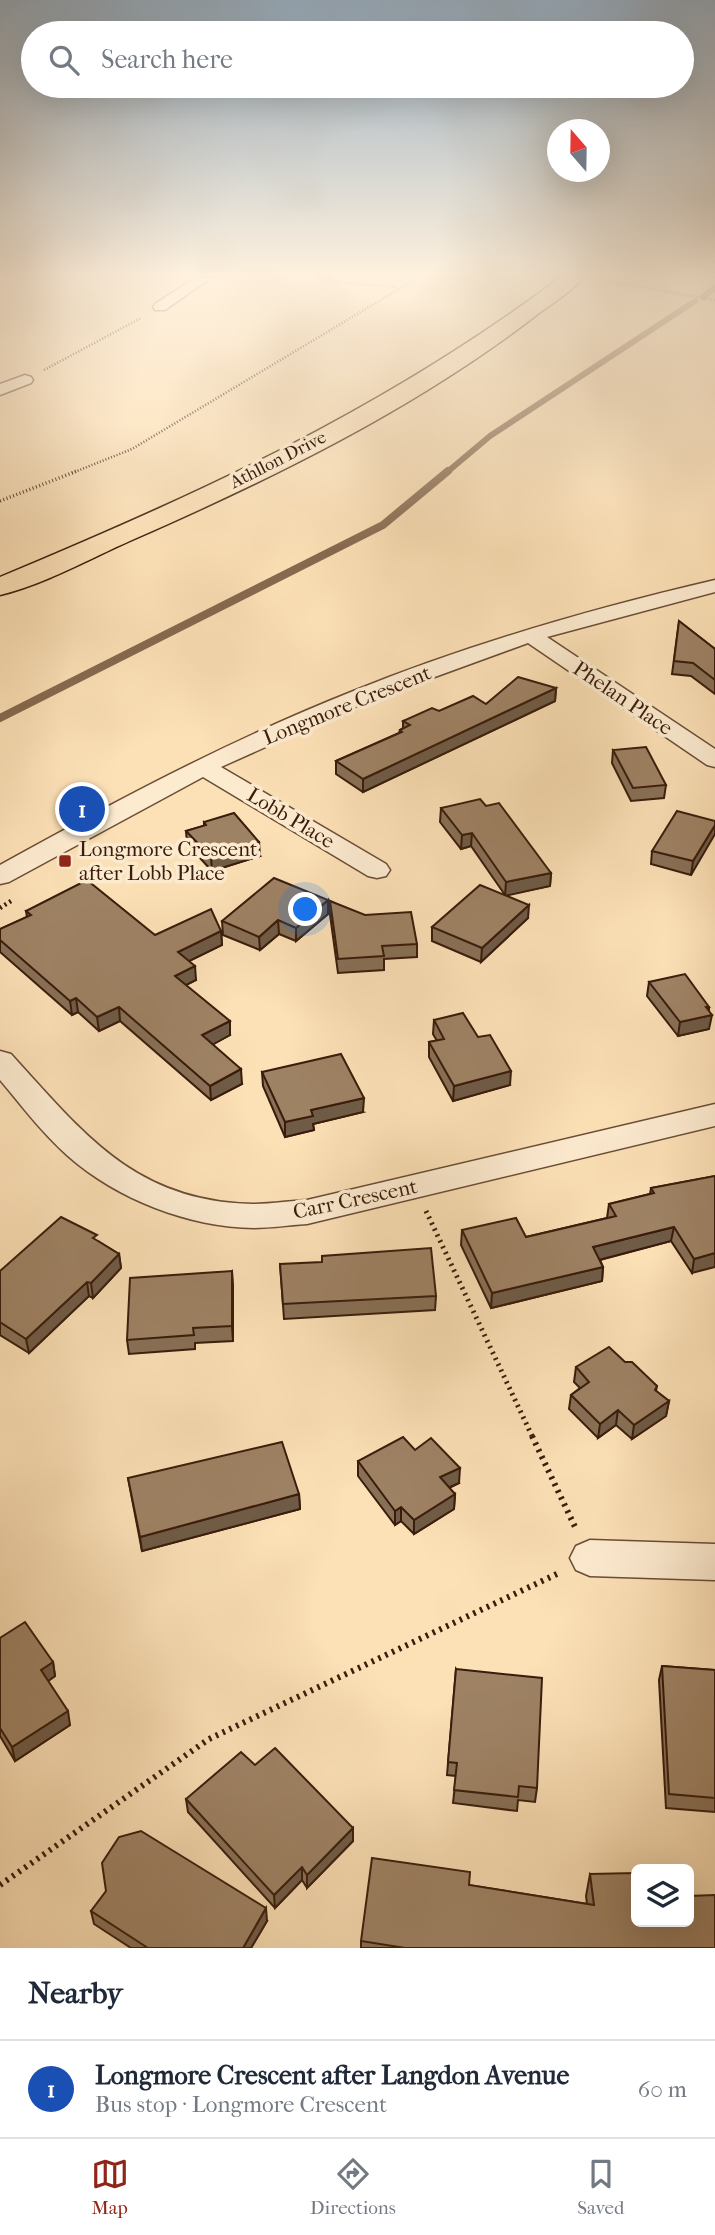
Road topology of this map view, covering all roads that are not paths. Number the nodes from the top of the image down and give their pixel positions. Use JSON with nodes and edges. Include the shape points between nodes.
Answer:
{"nodes":[{"id":1,"x":443,"y":368,"type":"edge"},
{"id":2,"x":25,"y":380,"type":"road end"},
{"id":3,"x":0,"y":390,"type":"edge"},
{"id":4,"x":715,"y":586,"type":"edge"},
{"id":5,"x":0,"y":587,"type":"edge"},
{"id":6,"x":532,"y":636,"type":"junction"},
{"id":7,"x":715,"y":761,"type":"edge"},
{"id":8,"x":204,"y":766,"type":"junction"},
{"id":9,"x":377,"y":870,"type":"dead end"},
{"id":10,"x":0,"y":876,"type":"edge"},
{"id":11,"x":0,"y":1061,"type":"edge"},
{"id":12,"x":715,"y":1115,"type":"edge"},
{"id":13,"x":590,"y":1558,"type":"road end"},
{"id":14,"x":715,"y":1562,"type":"edge"}],
"edges":[{"from":1,"to":5,"type":"main road","name":"Athllon Drive","via":[[370,412],[189,504]]},
{"from":2,"to":3,"type":"street"},
{"from":4,"to":6,"type":"street","name":"Longmore Crescent"},
{"from":6,"to":7,"type":"street","name":"Phelan Place"},
{"from":6,"to":8,"type":"street","name":"Longmore Crescent","via":[[371,692]]},
{"from":8,"to":9,"type":"street","name":"Lobb Place"},
{"from":8,"to":10,"type":"street","name":"Longmore Crescent"},
{"from":11,"to":12,"type":"street","name":"Carr Crescent","via":[[77,1147],[117,1178],[195,1208],[251,1216],[307,1212]]},
{"from":13,"to":14,"type":"street"}]}
